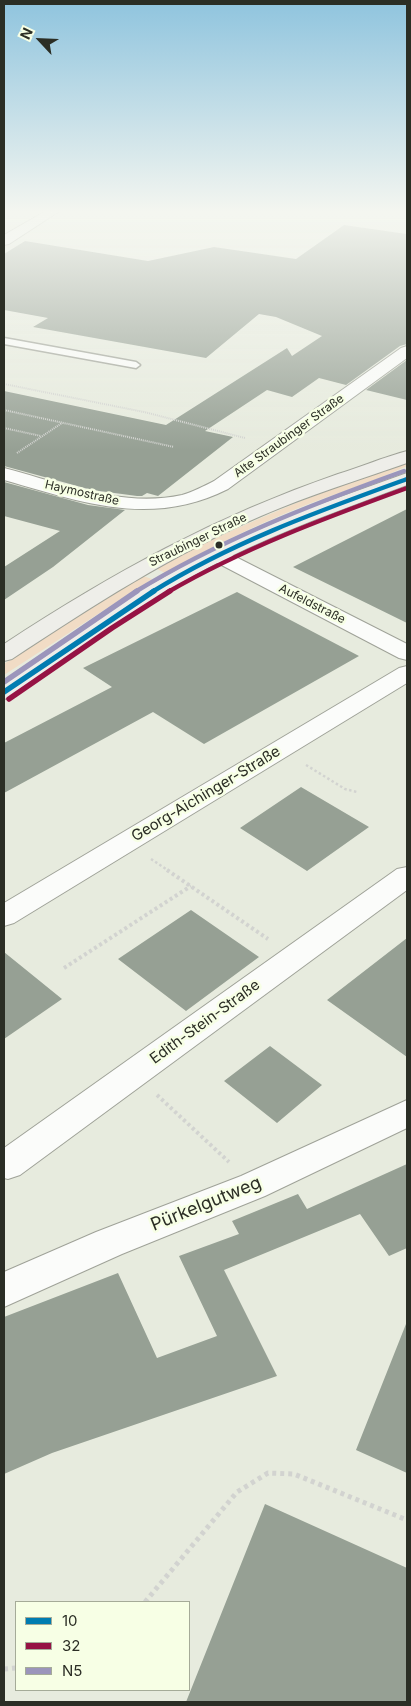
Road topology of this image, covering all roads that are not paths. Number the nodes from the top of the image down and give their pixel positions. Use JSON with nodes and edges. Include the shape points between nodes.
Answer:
{"nodes":[{"id":1,"x":4,"y":341,"type":"edge"},
{"id":2,"x":407,"y":351,"type":"edge"},
{"id":3,"x":136,"y":365,"type":"dead end"},
{"id":4,"x":407,"y":457,"type":"edge"},
{"id":5,"x":8,"y":465,"type":"edge"},
{"id":6,"x":407,"y":480,"type":"edge"},
{"id":7,"x":162,"y":504,"type":"joint"},
{"id":8,"x":217,"y":555,"type":"junction"},
{"id":9,"x":407,"y":652,"type":"edge"},
{"id":10,"x":4,"y":654,"type":"edge"},
{"id":11,"x":407,"y":673,"type":"edge"},
{"id":12,"x":4,"y":692,"type":"edge"},
{"id":13,"x":407,"y":876,"type":"edge"},
{"id":14,"x":4,"y":916,"type":"edge"},
{"id":15,"x":407,"y":1113,"type":"edge"},
{"id":16,"x":4,"y":1162,"type":"edge"},
{"id":17,"x":4,"y":1290,"type":"edge"}],
"edges":[{"from":1,"to":3,"type":"lane"},
{"from":2,"to":7,"type":"street","name":"Alte Straubinger Straße","via":[[221,486],[186,500]]},
{"from":4,"to":10,"type":"main road","name":"Straubinger Straße","via":[[292,497],[179,547],[116,582]]},
{"from":5,"to":7,"type":"street","name":"Haymostraße","via":[[97,499],[128,504]]},
{"from":6,"to":8,"type":"main road","name":"Straubinger Straße","via":[[333,506]]},
{"from":8,"to":9,"type":"street","name":"Aufeldstraße"},
{"from":8,"to":12,"type":"main road","name":"Straubinger Straße","via":[[128,607]]},
{"from":11,"to":14,"type":"street","name":"Georg-Aichinger-Straße"},
{"from":13,"to":16,"type":"street","name":"Edith-Stein-Straße","via":[[8,1165]]},
{"from":15,"to":17,"type":"street","name":"Pürkelgutweg","via":[[254,1186],[109,1243]]}]}
